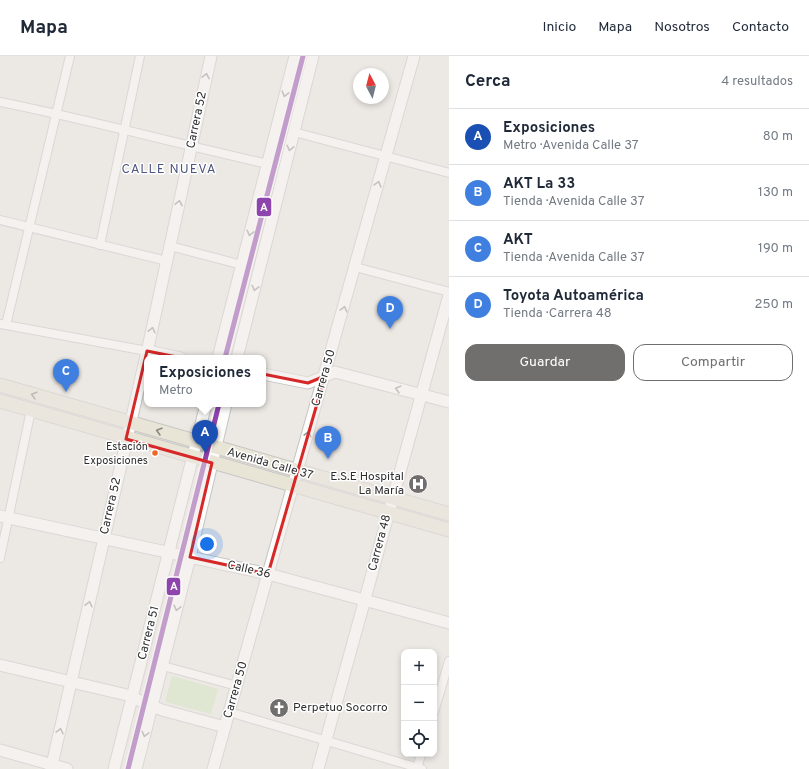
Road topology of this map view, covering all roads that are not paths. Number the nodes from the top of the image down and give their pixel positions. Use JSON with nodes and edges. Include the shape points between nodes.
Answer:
{"nodes":[{"id":1,"x":70,"y":56,"type":"edge"},
{"id":2,"x":140,"y":56,"type":"edge"},
{"id":3,"x":209,"y":56,"type":"edge"},
{"id":4,"x":295,"y":56,"type":"edge"},
{"id":5,"x":313,"y":56,"type":"edge"},
{"id":6,"x":414,"y":56,"type":"edge"},
{"id":7,"x":0,"y":102,"type":"edge"},
{"id":8,"x":56,"y":113,"type":"junction"},
{"id":9,"x":124,"y":129,"type":"junction"},
{"id":10,"x":294,"y":132,"type":"junction"},
{"id":11,"x":191,"y":147,"type":"junction"},
{"id":12,"x":386,"y":156,"type":"junction"},
{"id":13,"x":268,"y":164,"type":"junction"},
{"id":14,"x":449,"y":173,"type":"edge"},
{"id":15,"x":0,"y":220,"type":"edge"},
{"id":16,"x":28,"y":227,"type":"junction"},
{"id":17,"x":100,"y":245,"type":"junction"},
{"id":18,"x":170,"y":246,"type":"junction"},
{"id":19,"x":167,"y":261,"type":"junction"},
{"id":20,"x":242,"y":265,"type":"junction"},
{"id":21,"x":355,"y":267,"type":"junction"},
{"id":22,"x":449,"y":293,"type":"edge"},
{"id":23,"x":3,"y":324,"type":"edge"},
{"id":24,"x":147,"y":351,"type":"junction"},
{"id":25,"x":146,"y":355,"type":"edge"},
{"id":26,"x":166,"y":355,"type":"edge"},
{"id":27,"x":219,"y":355,"type":"edge"},
{"id":28,"x":238,"y":355,"type":"edge"},
{"id":29,"x":144,"y":364,"type":"edge"},
{"id":30,"x":266,"y":375,"type":"edge"},
{"id":31,"x":325,"y":376,"type":"junction"},
{"id":32,"x":0,"y":385,"type":"edge"},
{"id":33,"x":422,"y":395,"type":"junction"},
{"id":34,"x":0,"y":401,"type":"edge"},
{"id":35,"x":449,"y":402,"type":"edge"},
{"id":36,"x":205,"y":407,"type":"edge"},
{"id":37,"x":225,"y":407,"type":"edge"},
{"id":38,"x":31,"y":410,"type":"junction"},
{"id":39,"x":130,"y":423,"type":"junction"},
{"id":40,"x":126,"y":439,"type":"junction"},
{"id":41,"x":197,"y":442,"type":"junction"},
{"id":42,"x":216,"y":448,"type":"junction"},
{"id":43,"x":193,"y":458,"type":"junction"},
{"id":44,"x":212,"y":463,"type":"junction"},
{"id":45,"x":298,"y":472,"type":"junction"},
{"id":46,"x":293,"y":486,"type":"junction"},
{"id":47,"x":392,"y":499,"type":"junction"},
{"id":48,"x":389,"y":513,"type":"junction"},
{"id":49,"x":449,"y":514,"type":"edge"},
{"id":50,"x":5,"y":517,"type":"edge"},
{"id":51,"x":449,"y":530,"type":"edge"},
{"id":52,"x":104,"y":539,"type":"junction"},
{"id":53,"x":170,"y":552,"type":"junction"},
{"id":54,"x":190,"y":557,"type":"junction"},
{"id":55,"x":0,"y":558,"type":"edge"},
{"id":56,"x":268,"y":574,"type":"junction"},
{"id":57,"x":365,"y":600,"type":"junction"},
{"id":58,"x":449,"y":623,"type":"edge"},
{"id":59,"x":449,"y":661,"type":"edge"},
{"id":60,"x":0,"y":665,"type":"edge"},
{"id":61,"x":163,"y":666,"type":"junction"},
{"id":62,"x":71,"y":682,"type":"junction"},
{"id":63,"x":237,"y":686,"type":"junction"},
{"id":64,"x":132,"y":697,"type":"junction"},
{"id":65,"x":437,"y":702,"type":"edge"},
{"id":66,"x":152,"y":706,"type":"junction"},
{"id":67,"x":229,"y":712,"type":"junction"},
{"id":68,"x":225,"y":727,"type":"junction"},
{"id":69,"x":326,"y":740,"type":"junction"},
{"id":70,"x":0,"y":750,"type":"edge"},
{"id":71,"x":421,"y":757,"type":"edge"},
{"id":72,"x":51,"y":767,"type":"edge"},
{"id":73,"x":419,"y":768,"type":"edge"},
{"id":74,"x":68,"y":769,"type":"edge"},
{"id":75,"x":114,"y":769,"type":"edge"},
{"id":76,"x":136,"y":769,"type":"edge"},
{"id":77,"x":213,"y":769,"type":"edge"},
{"id":78,"x":318,"y":769,"type":"edge"}],
"edges":[{"from":1,"to":8,"type":"street"},
{"from":2,"to":9,"type":"street"},
{"from":11,"to":3,"type":"street","name":"Carrera 52","one_way":true},
{"from":4,"to":13,"type":"street","one_way":true},
{"from":5,"to":10,"type":"street"},
{"from":6,"to":12,"type":"street","name":"Carrera 50"},
{"from":7,"to":8,"type":"street"},
{"from":8,"to":9,"type":"street"},
{"from":8,"to":16,"type":"street"},
{"from":9,"to":11,"type":"street"},
{"from":9,"to":17,"type":"street"},
{"from":10,"to":12,"type":"street"},
{"from":10,"to":28,"type":"street","one_way":true},
{"from":11,"to":13,"type":"street"},
{"from":18,"to":11,"type":"street","name":"Carrera 52","one_way":true},
{"from":12,"to":14,"type":"street"},
{"from":21,"to":12,"type":"street","name":"Carrera 50","one_way":true},
{"from":13,"to":20,"type":"street","one_way":true},
{"from":15,"to":16,"type":"street"},
{"from":16,"to":17,"type":"street"},
{"from":16,"to":23,"type":"street"},
{"from":17,"to":19,"type":"street"},
{"from":18,"to":19,"type":"street","name":"Carrera 52"},
{"from":18,"to":20,"type":"street"},
{"from":24,"to":19,"type":"street","name":"Carrera 52","one_way":true},
{"from":20,"to":27,"type":"street"},
{"from":21,"to":22,"type":"street"},
{"from":31,"to":21,"type":"street","name":"Carrera 50","one_way":true},
{"from":22,"to":33,"type":"street","name":"Carrera 48"},
{"from":23,"to":24,"type":"street"},
{"from":24,"to":25,"type":"street","name":"Carrera 52"},
{"from":24,"to":26,"type":"street"},
{"from":29,"to":39,"type":"street","name":"Carrera 52"},
{"from":30,"to":31,"type":"street","via":[[308,383]]},
{"from":33,"to":31,"type":"street","one_way":true,"via":[[335,372]]},
{"from":45,"to":31,"type":"street","name":"Carrera 50","one_way":true},
{"from":39,"to":32,"type":"main road","name":"Avenida Calle 37","one_way":true},
{"from":33,"to":35,"type":"street"},
{"from":33,"to":47,"type":"street","name":"Carrera 48"},
{"from":34,"to":38,"type":"main road","name":"Avenida Calle 37"},
{"from":36,"to":41,"type":"street","name":"Carrera 51"},
{"from":37,"to":42,"type":"street","name":"Carrera 51"},
{"from":38,"to":40,"type":"main road","name":"Avenida Calle 37"},
{"from":38,"to":50,"type":"street"},
{"from":39,"to":40,"type":"street","name":"Carrera 52"},
{"from":41,"to":39,"type":"main road","name":"Avenida Calle 37","one_way":true},
{"from":40,"to":43,"type":"main road","name":"Avenida Calle 37"},
{"from":40,"to":52,"type":"street","name":"Carrera 52"},
{"from":41,"to":42,"type":"main road","name":"Avenida Calle 37"},
{"from":41,"to":43,"type":"street","name":"Carrera 51"},
{"from":42,"to":44,"type":"street","name":"Carrera 51"},
{"from":42,"to":45,"type":"main road","name":"Avenida Calle 37"},
{"from":43,"to":44,"type":"main road","name":"Avenida Calle 37"},
{"from":43,"to":53,"type":"street","name":"Carrera 51"},
{"from":44,"to":46,"type":"main road","name":"Avenida Calle 37"},
{"from":44,"to":54,"type":"street","name":"Carrera 51"},
{"from":45,"to":46,"type":"street","name":"Carrera 50"},
{"from":45,"to":47,"type":"main road","name":"Avenida Calle 37"},
{"from":46,"to":48,"type":"main road","name":"Avenida Calle 37"},
{"from":46,"to":56,"type":"street","name":"Carrera 50"},
{"from":47,"to":48,"type":"street","name":"Carrera 48"},
{"from":47,"to":49,"type":"main road","name":"Avenida Calle 37"},
{"from":48,"to":51,"type":"main road","name":"Avenida Calle 37"},
{"from":48,"to":57,"type":"street","name":"Carrera 48"},
{"from":50,"to":52,"type":"street","name":"Calle 36"},
{"from":50,"to":55,"type":"street"},
{"from":52,"to":53,"type":"street","name":"Calle 36"},
{"from":62,"to":52,"type":"street","name":"Carrera 52","one_way":true},
{"from":53,"to":54,"type":"street","name":"Calle 36"},
{"from":53,"to":64,"type":"street","name":"Carrera 51"},
{"from":54,"to":56,"type":"street","name":"Calle 36"},
{"from":54,"to":61,"type":"street","name":"Carrera 51","one_way":true},
{"from":56,"to":57,"type":"street","name":"Calle 36"},
{"from":56,"to":63,"type":"street","name":"Carrera 50"},
{"from":57,"to":58,"type":"street","name":"Calle 36"},
{"from":57,"to":69,"type":"street","name":"Carrera 48"},
{"from":59,"to":65,"type":"street"},
{"from":60,"to":62,"type":"street"},
{"from":61,"to":63,"type":"street"},
{"from":61,"to":66,"type":"street","name":"Carrera 51"},
{"from":62,"to":64,"type":"street"},
{"from":72,"to":62,"type":"street","name":"Carrera 52","one_way":true},
{"from":63,"to":67,"type":"street","name":"Carrera 50"},
{"from":64,"to":66,"type":"street"},
{"from":64,"to":75,"type":"street","name":"Carrera 51"},
{"from":66,"to":68,"type":"street"},
{"from":66,"to":76,"type":"street","name":"Carrera 51","one_way":true},
{"from":67,"to":68,"type":"street","name":"Carrera 50"},
{"from":67,"to":69,"type":"street"},
{"from":68,"to":77,"type":"street","name":"Carrera 50"},
{"from":69,"to":73,"type":"street"},
{"from":69,"to":78,"type":"street","name":"Carrera 48"},
{"from":70,"to":72,"type":"street"},
{"from":71,"to":73,"type":"street"},
{"from":72,"to":74,"type":"street"}]}
